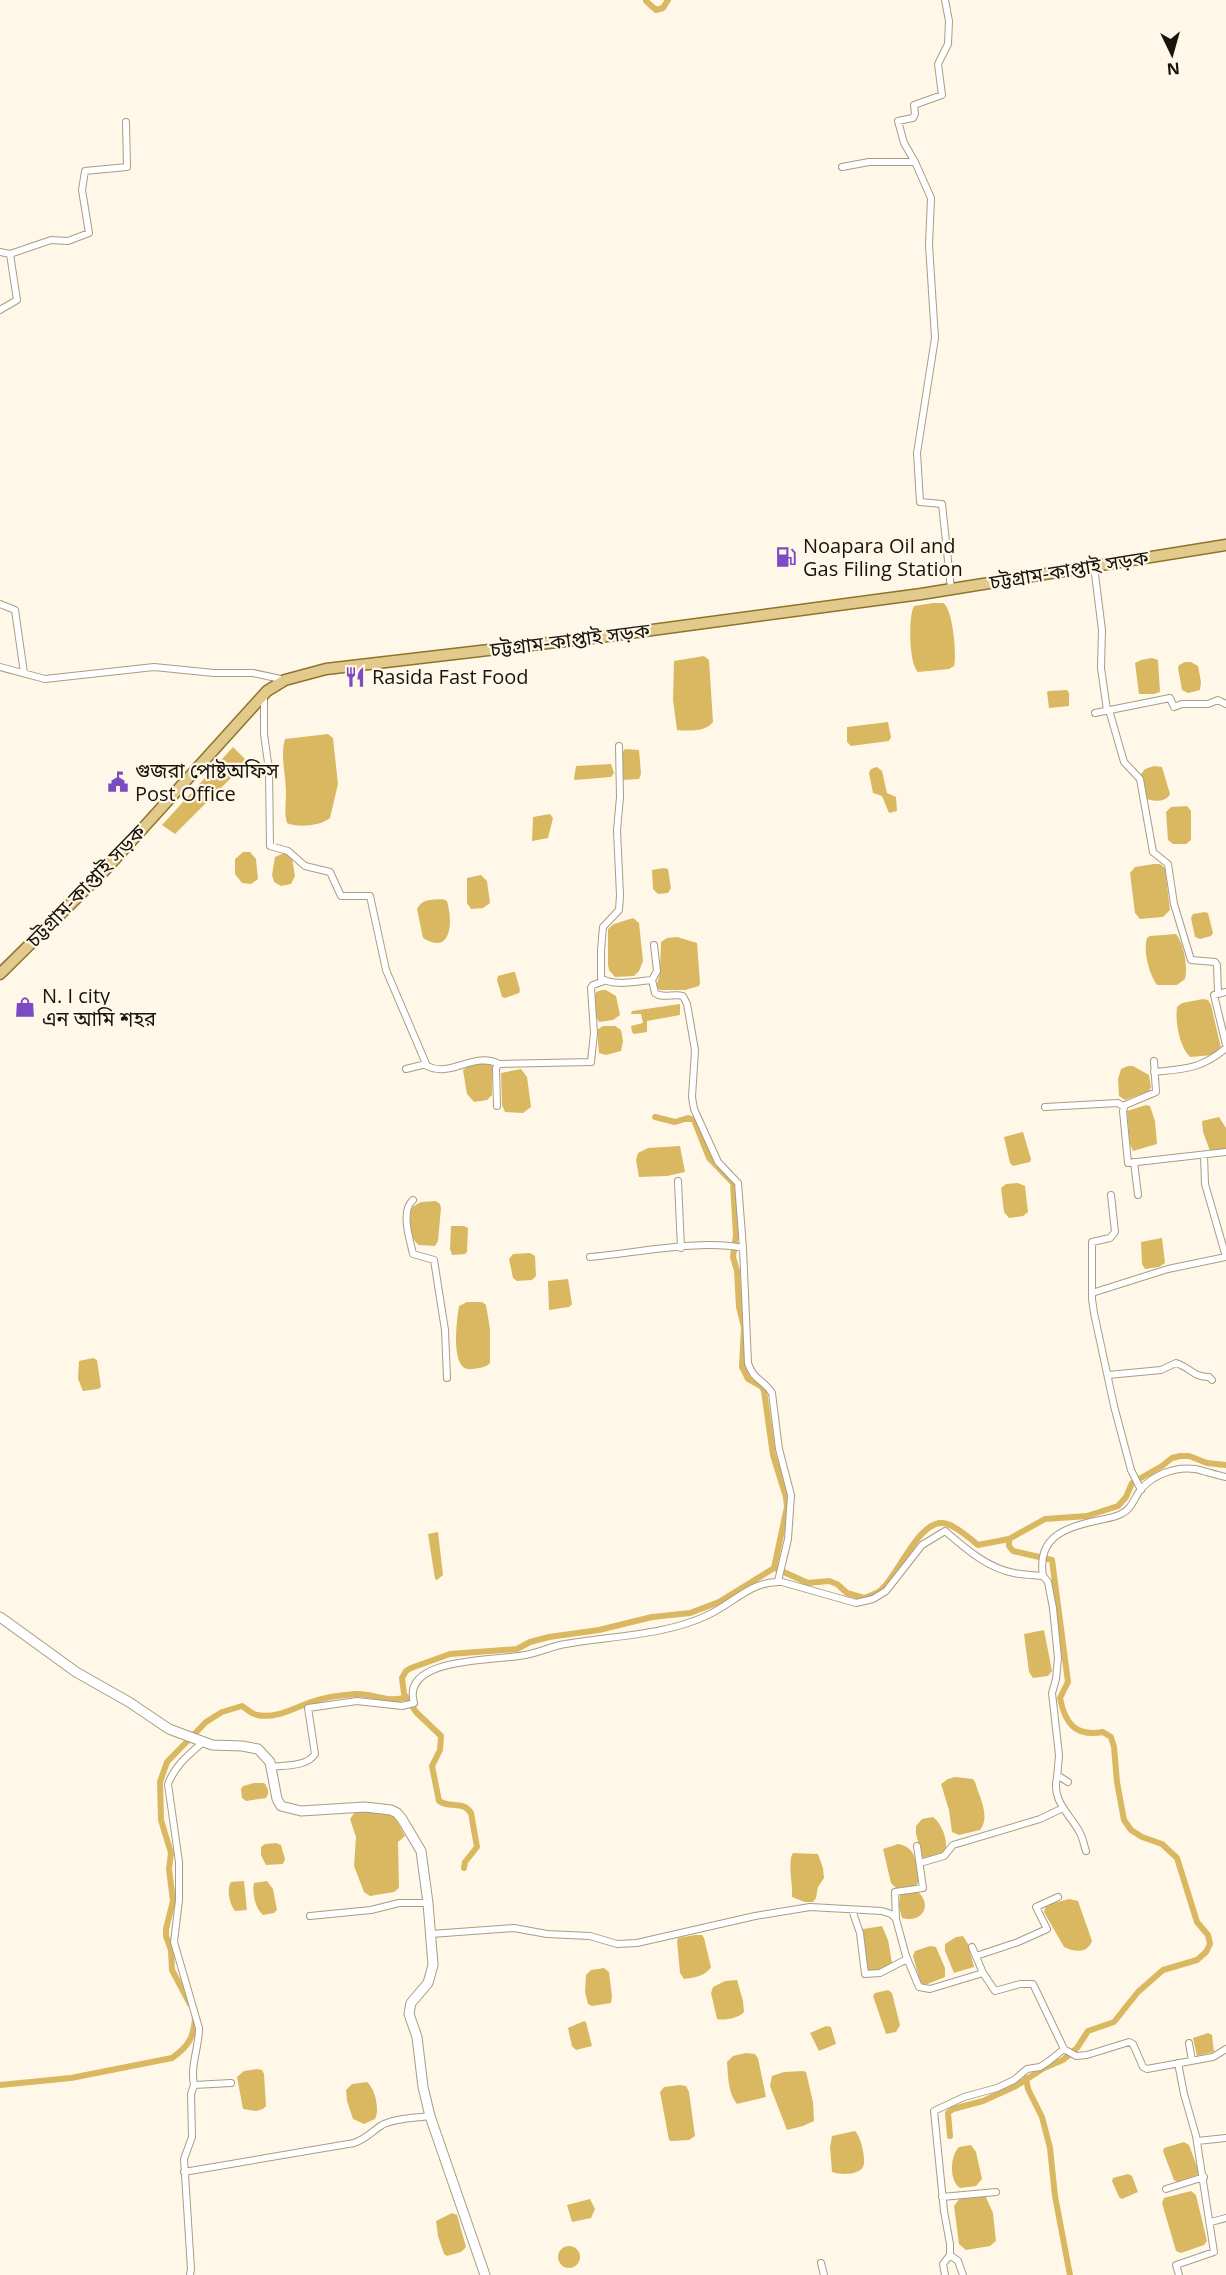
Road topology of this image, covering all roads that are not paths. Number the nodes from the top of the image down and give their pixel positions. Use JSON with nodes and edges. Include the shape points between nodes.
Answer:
{"nodes":[{"id":1,"x":945,"y":0,"type":"edge"},
{"id":2,"x":126,"y":123,"type":"dead end"},
{"id":3,"x":915,"y":162,"type":"junction"},
{"id":4,"x":842,"y":167,"type":"dead end"},
{"id":5,"x":0,"y":252,"type":"edge"},
{"id":6,"x":10,"y":254,"type":"junction"},
{"id":7,"x":0,"y":310,"type":"edge"},
{"id":8,"x":1226,"y":545,"type":"edge"},
{"id":9,"x":1094,"y":566,"type":"junction"},
{"id":10,"x":951,"y":589,"type":"junction"},
{"id":11,"x":0,"y":604,"type":"edge"},
{"id":12,"x":0,"y":667,"type":"edge"},
{"id":13,"x":24,"y":674,"type":"junction"},
{"id":14,"x":285,"y":680,"type":"junction"},
{"id":15,"x":264,"y":694,"type":"junction"},
{"id":16,"x":1226,"y":704,"type":"edge"},
{"id":17,"x":1108,"y":710,"type":"junction"},
{"id":18,"x":1095,"y":713,"type":"dead end"},
{"id":19,"x":620,"y":746,"type":"dead end"},
{"id":20,"x":654,"y":945,"type":"dead end"},
{"id":21,"x":0,"y":974,"type":"edge"},
{"id":22,"x":652,"y":980,"type":"junction"},
{"id":23,"x":604,"y":981,"type":"junction"},
{"id":24,"x":1226,"y":992,"type":"edge"},
{"id":25,"x":1218,"y":993,"type":"junction"},
{"id":26,"x":1226,"y":1047,"type":"edge"},
{"id":27,"x":1154,"y":1061,"type":"dead end"},
{"id":28,"x":426,"y":1064,"type":"junction"},
{"id":29,"x":499,"y":1064,"type":"junction"},
{"id":30,"x":406,"y":1069,"type":"dead end"},
{"id":31,"x":1154,"y":1072,"type":"junction"},
{"id":32,"x":497,"y":1106,"type":"dead end"},
{"id":33,"x":1045,"y":1107,"type":"dead end"},
{"id":34,"x":1124,"y":1107,"type":"junction"},
{"id":35,"x":1226,"y":1152,"type":"edge"},
{"id":36,"x":1204,"y":1155,"type":"junction"},
{"id":37,"x":1134,"y":1162,"type":"junction"},
{"id":38,"x":678,"y":1181,"type":"dead end"},
{"id":39,"x":1111,"y":1195,"type":"dead end"},
{"id":40,"x":1138,"y":1195,"type":"dead end"},
{"id":41,"x":413,"y":1200,"type":"dead end"},
{"id":42,"x":681,"y":1248,"type":"junction"},
{"id":43,"x":743,"y":1248,"type":"junction"},
{"id":44,"x":590,"y":1257,"type":"dead end"},
{"id":45,"x":1226,"y":1257,"type":"edge"},
{"id":46,"x":1092,"y":1293,"type":"junction"},
{"id":47,"x":1108,"y":1375,"type":"junction"},
{"id":48,"x":447,"y":1378,"type":"dead end"},
{"id":49,"x":1212,"y":1380,"type":"dead end"},
{"id":50,"x":1226,"y":1477,"type":"edge"},
{"id":51,"x":1141,"y":1490,"type":"junction"},
{"id":52,"x":1043,"y":1576,"type":"junction"},
{"id":53,"x":778,"y":1581,"type":"junction"},
{"id":54,"x":0,"y":1617,"type":"edge"},
{"id":55,"x":200,"y":1742,"type":"junction"},
{"id":56,"x":271,"y":1767,"type":"junction"},
{"id":57,"x":1058,"y":1778,"type":"junction"},
{"id":58,"x":1068,"y":1782,"type":"dead end"},
{"id":59,"x":1063,"y":1808,"type":"junction"},
{"id":60,"x":917,"y":1846,"type":"dead end"},
{"id":61,"x":1086,"y":1851,"type":"dead end"},
{"id":62,"x":920,"y":1863,"type":"junction"},
{"id":63,"x":1058,"y":1897,"type":"dead end"},
{"id":64,"x":428,"y":1903,"type":"junction"},
{"id":65,"x":852,"y":1910,"type":"junction"},
{"id":66,"x":310,"y":1916,"type":"dead end"},
{"id":67,"x":896,"y":1919,"type":"junction"},
{"id":68,"x":431,"y":1934,"type":"junction"},
{"id":69,"x":972,"y":1947,"type":"dead end"},
{"id":70,"x":976,"y":1956,"type":"junction"},
{"id":71,"x":907,"y":1959,"type":"junction"},
{"id":72,"x":983,"y":1973,"type":"junction"},
{"id":73,"x":1189,"y":2043,"type":"dead end"},
{"id":74,"x":1064,"y":2049,"type":"junction"},
{"id":75,"x":1226,"y":2049,"type":"edge"},
{"id":76,"x":1192,"y":2061,"type":"junction"},
{"id":77,"x":1178,"y":2063,"type":"junction"},
{"id":78,"x":231,"y":2083,"type":"dead end"},
{"id":79,"x":194,"y":2085,"type":"junction"},
{"id":80,"x":430,"y":2116,"type":"junction"},
{"id":81,"x":1226,"y":2138,"type":"edge"},
{"id":82,"x":1197,"y":2141,"type":"junction"},
{"id":83,"x":184,"y":2172,"type":"junction"},
{"id":84,"x":1204,"y":2177,"type":"junction"},
{"id":85,"x":1166,"y":2189,"type":"dead end"},
{"id":86,"x":996,"y":2192,"type":"dead end"},
{"id":87,"x":942,"y":2197,"type":"junction"},
{"id":88,"x":1226,"y":2218,"type":"edge"},
{"id":89,"x":1211,"y":2222,"type":"junction"},
{"id":90,"x":950,"y":2254,"type":"junction"},
{"id":91,"x":821,"y":2263,"type":"dead end"},
{"id":92,"x":190,"y":2275,"type":"edge"},
{"id":93,"x":485,"y":2275,"type":"edge"},
{"id":94,"x":824,"y":2275,"type":"edge"},
{"id":95,"x":945,"y":2275,"type":"edge"},
{"id":96,"x":963,"y":2275,"type":"edge"},
{"id":97,"x":1179,"y":2275,"type":"edge"}],
"edges":[{"from":1,"to":3,"type":"street","via":[[948,44],[938,64],[942,95],[914,105],[913,118],[898,124]]},
{"from":2,"to":6,"type":"street","via":[[127,167],[85,171],[82,190],[89,233]]},
{"from":3,"to":4,"type":"street","via":[[869,162]]},
{"from":3,"to":10,"type":"street","via":[[931,198],[929,245],[935,338],[917,453],[920,502],[942,504]]},
{"from":5,"to":6,"type":"street"},
{"from":6,"to":7,"type":"street","via":[[17,300]]},
{"from":8,"to":9,"type":"main road","name":"চট্টগ্রাম-কাপ্তাই সড়ক"},
{"from":9,"to":10,"type":"main road","name":"চট্টগ্রাম-কাপ্তাই সড়ক"},
{"from":9,"to":17,"type":"street"},
{"from":10,"to":14,"type":"main road","name":"চট্টগ্রাম-কাপ্তাই সড়ক","via":[[600,637],[326,669]]},
{"from":11,"to":13,"type":"street","via":[[15,610]]},
{"from":12,"to":13,"type":"street"},
{"from":13,"to":14,"type":"street","via":[[45,679],[154,667]]},
{"from":14,"to":15,"type":"main road","name":"চট্টগ্রাম-কাপ্তাই সড়ক"},
{"from":15,"to":21,"type":"main road","name":"চট্টগ্রাম-কাপ্তাই সড়ক","via":[[106,869]]},
{"from":15,"to":28,"type":"street","via":[[270,846],[288,851],[305,866],[330,872],[341,896],[370,896],[386,970]]},
{"from":16,"to":17,"type":"street","via":[[1218,700],[1174,707],[1170,698]]},
{"from":17,"to":18,"type":"street"},
{"from":17,"to":25,"type":"street","via":[[1124,762],[1140,779],[1153,852],[1168,864],[1174,904],[1191,960],[1215,962]]},
{"from":19,"to":23,"type":"street","via":[[619,910],[603,927]]},
{"from":20,"to":22,"type":"street","via":[[657,971]]},
{"from":22,"to":23,"type":"street"},
{"from":22,"to":43,"type":"street","via":[[657,995],[683,996],[687,1004],[695,1050],[694,1109],[718,1162],[738,1183]]},
{"from":23,"to":29,"type":"street","via":[[591,988],[591,1062]]},
{"from":24,"to":25,"type":"street"},
{"from":25,"to":26,"type":"street","via":[[1214,995]]},
{"from":26,"to":31,"type":"street","via":[[1215,1058],[1196,1067]]},
{"from":27,"to":31,"type":"street"},
{"from":28,"to":29,"type":"street","via":[[434,1070],[490,1059]]},
{"from":28,"to":30,"type":"street"},
{"from":29,"to":32,"type":"street"},
{"from":31,"to":34,"type":"street","via":[[1156,1092]]},
{"from":33,"to":34,"type":"street","via":[[1118,1103]]},
{"from":34,"to":37,"type":"street","via":[[1128,1162]]},
{"from":35,"to":36,"type":"street"},
{"from":36,"to":37,"type":"street"},
{"from":36,"to":45,"type":"street","via":[[1205,1184]]},
{"from":37,"to":40,"type":"street"},
{"from":38,"to":42,"type":"street"},
{"from":39,"to":46,"type":"street","via":[[1115,1232],[1110,1238],[1092,1242]]},
{"from":41,"to":48,"type":"street","via":[[407,1214],[408,1233],[413,1254],[434,1260],[445,1330]]},
{"from":42,"to":43,"type":"street"},
{"from":42,"to":44,"type":"street"},
{"from":43,"to":53,"type":"street","via":[[748,1364],[751,1373],[772,1393],[779,1449],[791,1495],[788,1539]]},
{"from":45,"to":46,"type":"street","via":[[1168,1269]]},
{"from":46,"to":47,"type":"street"},
{"from":47,"to":49,"type":"street","via":[[1161,1370],[1176,1363],[1196,1376]]},
{"from":47,"to":51,"type":"street","via":[[1131,1470]]},
{"from":50,"to":51,"type":"street","via":[[1178,1469],[1150,1481]]},
{"from":51,"to":52,"type":"street","via":[[1130,1508],[1121,1514],[1085,1523],[1047,1542],[1042,1558]]},
{"from":52,"to":53,"type":"street","via":[[991,1566],[945,1531],[922,1545],[886,1591],[873,1599],[856,1603]]},
{"from":52,"to":57,"type":"street","via":[[1053,1608],[1058,1658],[1052,1693]]},
{"from":53,"to":56,"type":"street","via":[[754,1586],[715,1612],[683,1625],[432,1669],[416,1681],[414,1703],[402,1706],[357,1701],[308,1708],[315,1754],[312,1759]]},
{"from":54,"to":55,"type":"main road","via":[[76,1672]]},
{"from":55,"to":56,"type":"main road","via":[[258,1749]]},
{"from":55,"to":79,"type":"street","via":[[172,1773],[168,1784],[178,1862],[174,1942],[199,2028],[193,2062]]},
{"from":56,"to":64,"type":"main road","via":[[281,1806],[301,1811],[381,1807],[397,1813],[421,1851]]},
{"from":57,"to":58,"type":"street"},
{"from":57,"to":59,"type":"street","via":[[1057,1792]]},
{"from":59,"to":61,"type":"street","via":[[1081,1833]]},
{"from":59,"to":62,"type":"street","via":[[1040,1819],[953,1845],[944,1856]]},
{"from":60,"to":62,"type":"street"},
{"from":62,"to":67,"type":"street","via":[[923,1888],[895,1892]]},
{"from":63,"to":70,"type":"street","via":[[1036,1907],[1047,1929]]},
{"from":64,"to":66,"type":"street","via":[[399,1903]]},
{"from":64,"to":68,"type":"main road"},
{"from":65,"to":67,"type":"street","via":[[882,1911]]},
{"from":65,"to":68,"type":"street","via":[[790,1909],[617,1944],[590,1936],[514,1928]]},
{"from":65,"to":71,"type":"street","via":[[860,1933],[865,1974],[888,1971]]},
{"from":67,"to":71,"type":"street"},
{"from":68,"to":80,"type":"main road","via":[[431,1975],[411,2003],[409,2014],[417,2037]]},
{"from":69,"to":70,"type":"street"},
{"from":70,"to":72,"type":"street"},
{"from":71,"to":72,"type":"street","via":[[922,1989]]},
{"from":72,"to":74,"type":"street","via":[[995,1991],[1033,1984]]},
{"from":73,"to":76,"type":"street"},
{"from":74,"to":77,"type":"street","via":[[1076,2056],[1087,2055],[1129,2042],[1143,2067]]},
{"from":74,"to":87,"type":"street","via":[[1014,2080],[934,2111]]},
{"from":75,"to":76,"type":"street"},
{"from":76,"to":77,"type":"street"},
{"from":77,"to":82,"type":"street"},
{"from":78,"to":79,"type":"street"},
{"from":79,"to":83,"type":"street","via":[[192,2138]]},
{"from":80,"to":83,"type":"street","via":[[382,2125],[354,2143]]},
{"from":80,"to":93,"type":"main road"},
{"from":81,"to":82,"type":"street"},
{"from":82,"to":84,"type":"street"},
{"from":83,"to":92,"type":"street"},
{"from":84,"to":85,"type":"street"},
{"from":84,"to":89,"type":"street"},
{"from":86,"to":87,"type":"street"},
{"from":87,"to":90,"type":"street"},
{"from":88,"to":89,"type":"street"},
{"from":89,"to":97,"type":"street","via":[[1214,2252],[1176,2265]]},
{"from":90,"to":95,"type":"street","via":[[943,2264]]},
{"from":90,"to":96,"type":"street","via":[[958,2261]]},
{"from":91,"to":94,"type":"street"}]}
